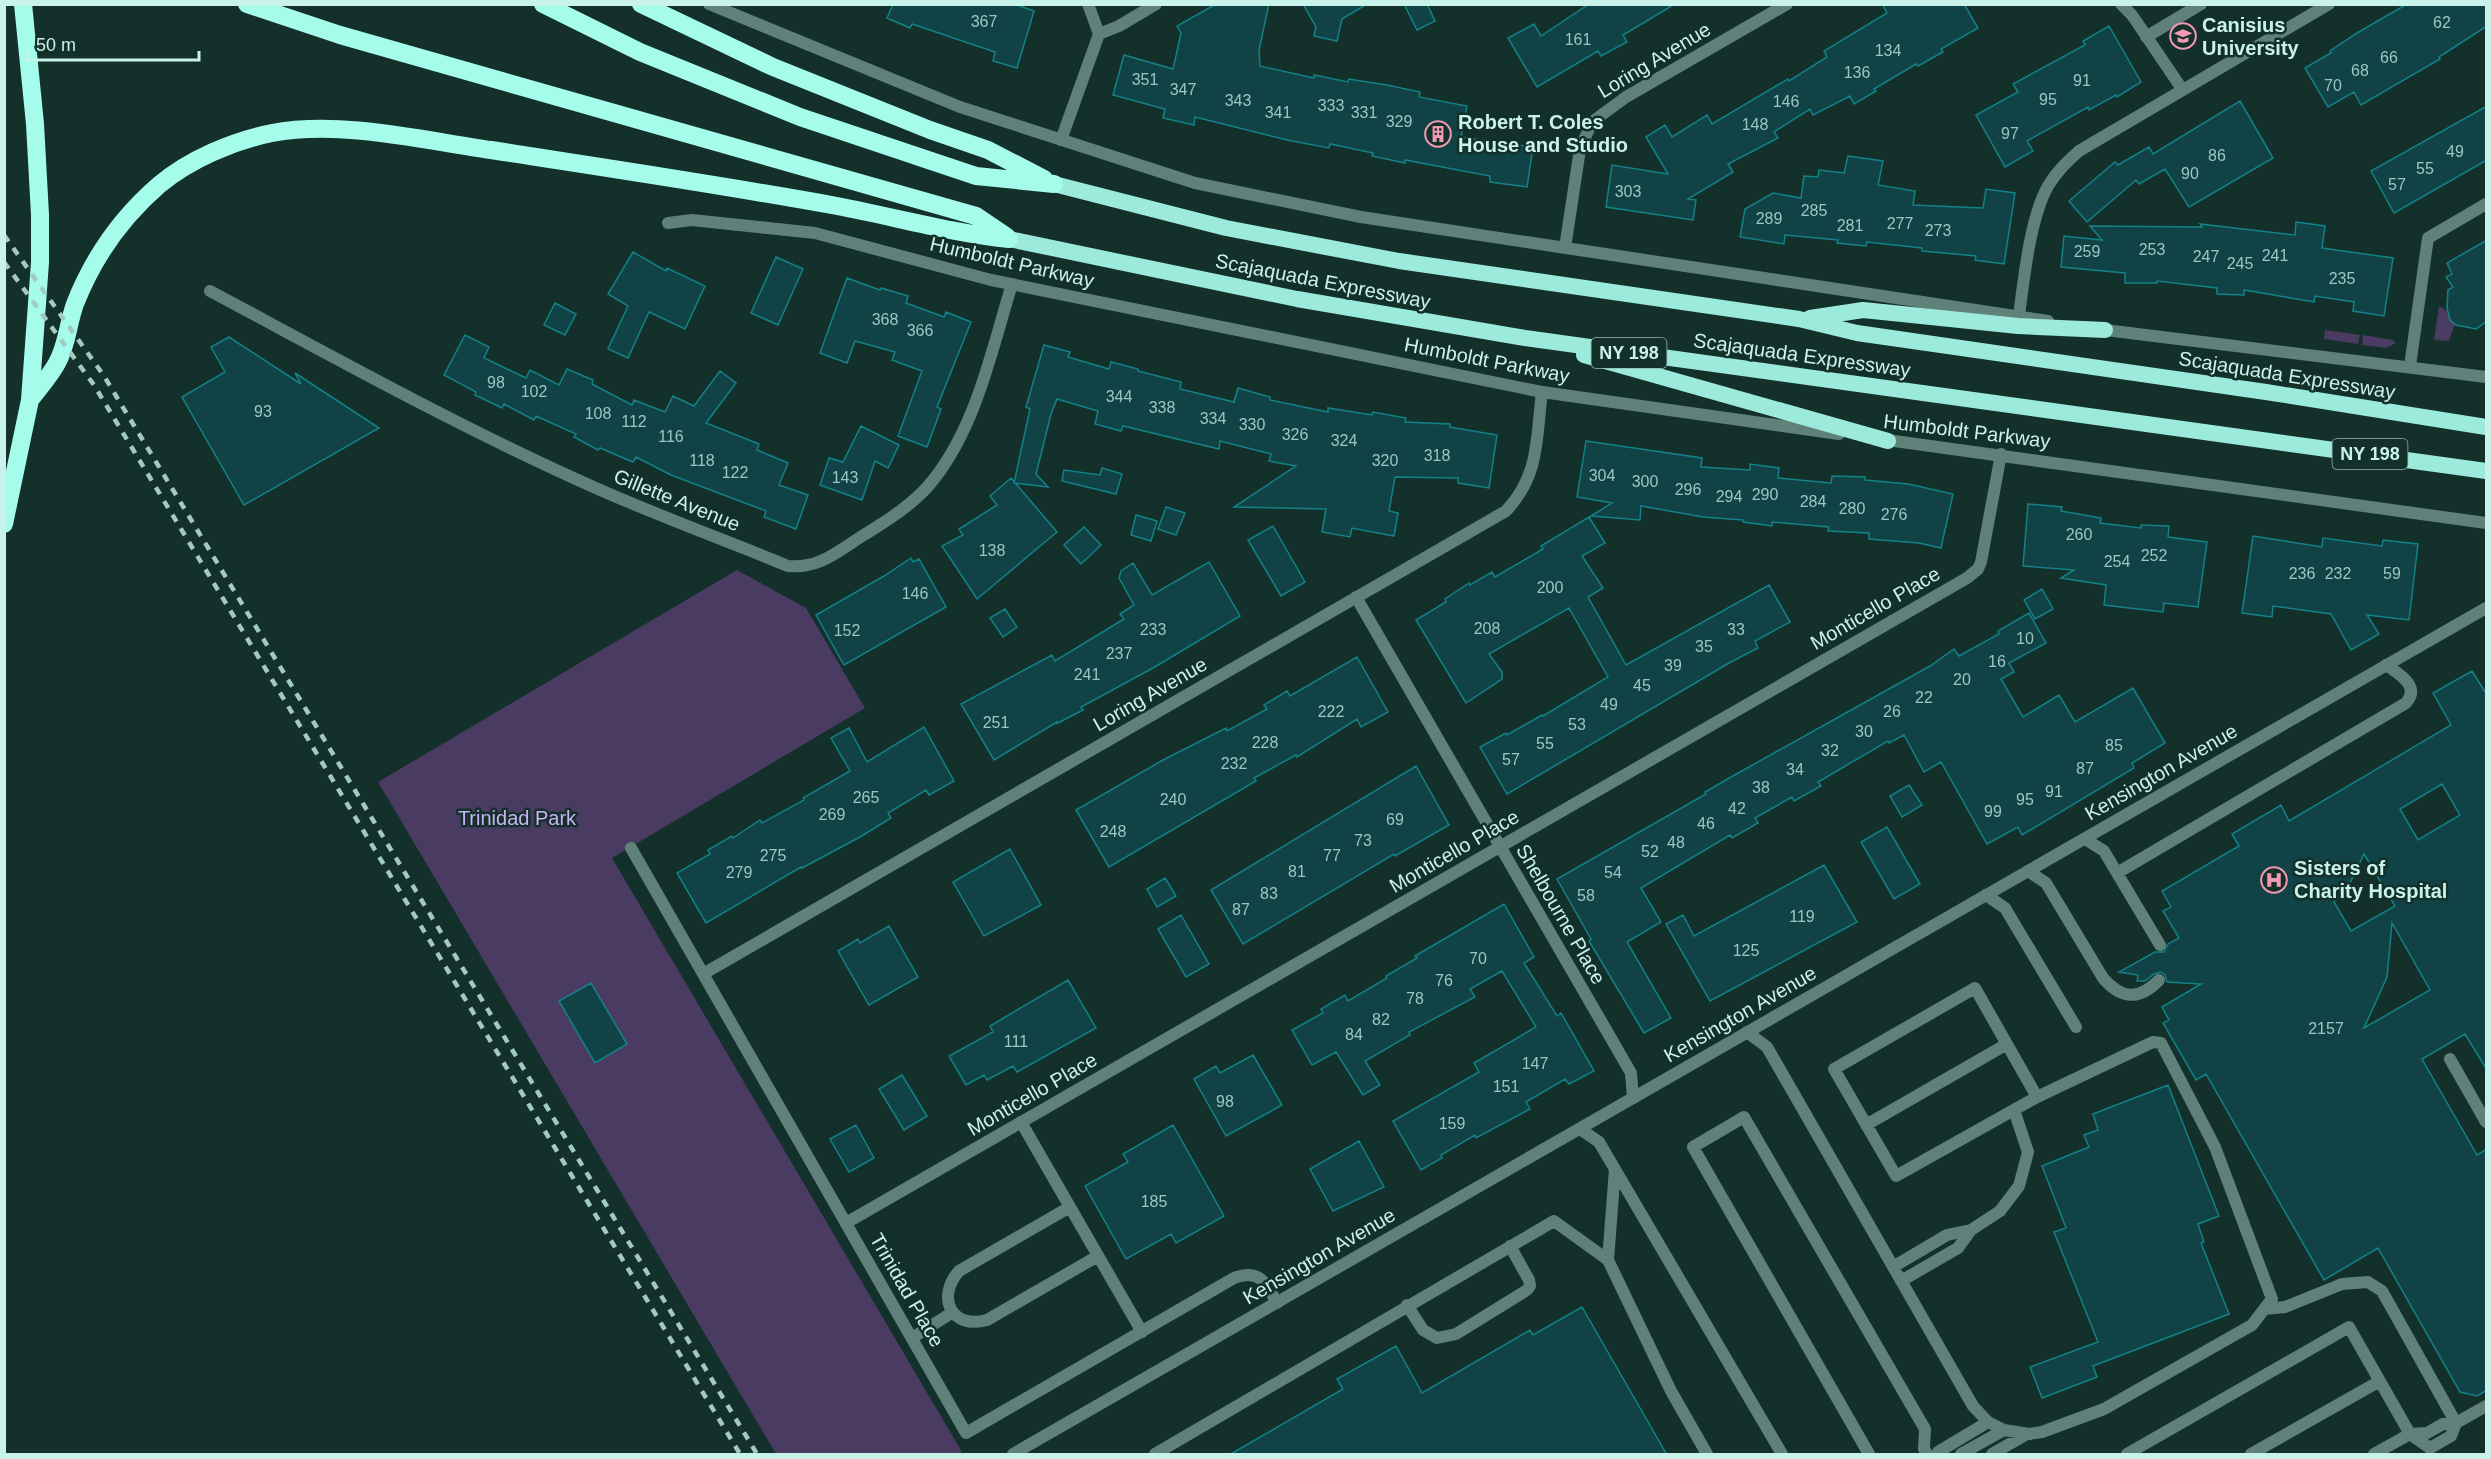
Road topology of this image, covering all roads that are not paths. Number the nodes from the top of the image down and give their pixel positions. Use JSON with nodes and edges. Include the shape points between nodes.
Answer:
{"nodes":[{"id":1,"x":23,"y":4,"type":"edge"},
{"id":2,"x":248,"y":4,"type":"edge"},
{"id":3,"x":543,"y":4,"type":"edge"},
{"id":4,"x":641,"y":4,"type":"edge"},
{"id":5,"x":709,"y":4,"type":"edge"},
{"id":6,"x":1088,"y":4,"type":"edge"},
{"id":7,"x":1156,"y":4,"type":"edge"},
{"id":8,"x":1787,"y":4,"type":"edge"},
{"id":9,"x":2121,"y":4,"type":"edge"},
{"id":10,"x":2201,"y":4,"type":"edge"},
{"id":11,"x":2329,"y":4,"type":"edge"},
{"id":12,"x":1099,"y":34,"type":"junction"},
{"id":13,"x":2146,"y":37,"type":"junction"},
{"id":14,"x":2182,"y":89,"type":"junction"},
{"id":15,"x":1061,"y":140,"type":"junction"},
{"id":16,"x":1054,"y":184,"type":"junction"},
{"id":17,"x":2487,"y":204,"type":"edge"},
{"id":18,"x":668,"y":223,"type":"dead end"},
{"id":19,"x":1009,"y":239,"type":"junction"},
{"id":20,"x":1565,"y":248,"type":"junction"},
{"id":21,"x":1012,"y":284,"type":"junction"},
{"id":22,"x":210,"y":291,"type":"dead end"},
{"id":23,"x":2019,"y":316,"type":"junction"},
{"id":24,"x":1799,"y":319,"type":"junction"},
{"id":25,"x":2105,"y":330,"type":"junction"},
{"id":26,"x":1525,"y":339,"type":"junction"},
{"id":27,"x":2410,"y":366,"type":"junction"},
{"id":28,"x":2487,"y":377,"type":"edge"},
{"id":29,"x":1542,"y":392,"type":"junction"},
{"id":30,"x":30,"y":400,"type":"junction"},
{"id":31,"x":2487,"y":427,"type":"edge"},
{"id":32,"x":1888,"y":441,"type":"junction"},
{"id":33,"x":2001,"y":454,"type":"junction"},
{"id":34,"x":2487,"y":471,"type":"edge"},
{"id":35,"x":2487,"y":523,"type":"edge"},
{"id":36,"x":4,"y":524,"type":"edge"},
{"id":37,"x":1356,"y":597,"type":"junction"},
{"id":38,"x":2485,"y":611,"type":"edge"},
{"id":39,"x":2386,"y":665,"type":"junction"},
{"id":40,"x":2085,"y":839,"type":"junction"},
{"id":41,"x":1500,"y":847,"type":"junction"},
{"id":42,"x":631,"y":848,"type":"dead end"},
{"id":43,"x":2028,"y":871,"type":"junction"},
{"id":44,"x":2117,"y":873,"type":"junction"},
{"id":45,"x":1986,"y":896,"type":"junction"},
{"id":46,"x":2160,"y":945,"type":"dead end"},
{"id":47,"x":703,"y":974,"type":"junction"},
{"id":48,"x":2159,"y":980,"type":"dead end"},
{"id":49,"x":2076,"y":1027,"type":"dead end"},
{"id":50,"x":1747,"y":1032,"type":"junction"},
{"id":51,"x":2007,"y":1044,"type":"junction"},
{"id":52,"x":2450,"y":1059,"type":"dead end"},
{"id":53,"x":2037,"y":1097,"type":"junction"},
{"id":54,"x":1634,"y":1098,"type":"junction"},
{"id":55,"x":2014,"y":1110,"type":"junction"},
{"id":56,"x":1022,"y":1122,"type":"junction"},
{"id":57,"x":2487,"y":1122,"type":"edge"},
{"id":58,"x":1866,"y":1125,"type":"junction"},
{"id":59,"x":1580,"y":1129,"type":"junction"},
{"id":60,"x":1615,"y":1169,"type":"junction"},
{"id":61,"x":1070,"y":1207,"type":"junction"},
{"id":62,"x":846,"y":1223,"type":"junction"},
{"id":63,"x":1971,"y":1230,"type":"junction"},
{"id":64,"x":1510,"y":1246,"type":"junction"},
{"id":65,"x":1098,"y":1256,"type":"junction"},
{"id":66,"x":1608,"y":1260,"type":"junction"},
{"id":67,"x":1893,"y":1267,"type":"junction"},
{"id":68,"x":1901,"y":1281,"type":"junction"},
{"id":69,"x":1277,"y":1303,"type":"junction"},
{"id":70,"x":1407,"y":1305,"type":"junction"},
{"id":71,"x":2264,"y":1309,"type":"junction"},
{"id":72,"x":953,"y":1312,"type":"junction"},
{"id":73,"x":1142,"y":1332,"type":"junction"},
{"id":74,"x":912,"y":1338,"type":"junction"},
{"id":75,"x":2380,"y":1381,"type":"junction"},
{"id":76,"x":2487,"y":1406,"type":"edge"},
{"id":77,"x":1988,"y":1422,"type":"junction"},
{"id":78,"x":2456,"y":1423,"type":"junction"},
{"id":79,"x":2004,"y":1430,"type":"junction"},
{"id":80,"x":2029,"y":1434,"type":"junction"},
{"id":81,"x":2410,"y":1434,"type":"junction"},
{"id":82,"x":1013,"y":1455,"type":"edge"},
{"id":83,"x":1155,"y":1455,"type":"edge"},
{"id":84,"x":1707,"y":1455,"type":"edge"},
{"id":85,"x":1782,"y":1455,"type":"edge"},
{"id":86,"x":1869,"y":1455,"type":"edge"},
{"id":87,"x":1927,"y":1455,"type":"edge"},
{"id":88,"x":1937,"y":1455,"type":"edge"},
{"id":89,"x":1961,"y":1455,"type":"edge"},
{"id":90,"x":1992,"y":1455,"type":"edge"},
{"id":91,"x":2127,"y":1455,"type":"edge"},
{"id":92,"x":2251,"y":1455,"type":"edge"},
{"id":93,"x":2374,"y":1455,"type":"edge"}],
"edges":[{"from":1,"to":30,"type":"highway","via":[[40,215]]},
{"from":2,"to":19,"type":"highway","via":[[340,35],[976,216]]},
{"from":3,"to":16,"type":"highway","via":[[640,52],[800,117],[976,176]]},
{"from":4,"to":16,"type":"highway","via":[[773,68],[988,150]]},
{"from":5,"to":15,"type":"street","via":[[960,107]]},
{"from":6,"to":12,"type":"street"},
{"from":7,"to":12,"type":"street"},
{"from":8,"to":20,"type":"street","name":"Loring Avenue","via":[[1626,97],[1592,122],[1580,149]]},
{"from":9,"to":13,"type":"street"},
{"from":10,"to":13,"type":"street"},
{"from":11,"to":14,"type":"street"},
{"from":12,"to":15,"type":"street"},
{"from":13,"to":14,"type":"street"},
{"from":14,"to":23,"type":"street","via":[[2079,151],[2061,167],[2037,212]]},
{"from":15,"to":20,"type":"street","via":[[1195,183],[1361,217]]},
{"from":16,"to":24,"type":"highway","name":"Scajaquada Expressway","number":"NY 198","via":[[1206,224],[1364,255]]},
{"from":17,"to":27,"type":"street","via":[[2428,238]]},
{"from":18,"to":21,"type":"street","name":"Humboldt Parkway","via":[[692,220],[815,233]]},
{"from":19,"to":26,"type":"highway","name":"Scajaquada Expressway","number":"NY 198","via":[[1298,299]]},
{"from":19,"to":30,"type":"highway","via":[[971,235],[809,201],[395,136],[314,129],[272,133],[233,143],[195,162],[162,183],[132,211],[86,279],[58,362]]},
{"from":20,"to":23,"type":"street"},
{"from":21,"to":22,"type":"street","name":"Gillette Avenue","via":[[969,419],[933,481],[876,528],[806,567],[788,566],[576,480],[441,414]]},
{"from":21,"to":29,"type":"street","name":"Humboldt Parkway"},
{"from":23,"to":25,"type":"street"},
{"from":24,"to":25,"type":"highway","via":[[1863,310],[2018,326]]},
{"from":24,"to":31,"type":"highway","name":"Scajaquada Expressway","number":"NY 198","via":[[1857,333]]},
{"from":25,"to":27,"type":"street"},
{"from":26,"to":32,"type":"highway"},
{"from":26,"to":34,"type":"highway","name":"Scajaquada Expressway","number":"NY 198"},
{"from":27,"to":28,"type":"street"},
{"from":29,"to":32,"type":"street","name":"Humboldt Parkway"},
{"from":29,"to":37,"type":"street","name":"Loring Avenue","via":[[1533,470],[1517,499],[1506,511]]},
{"from":30,"to":36,"type":"highway"},
{"from":32,"to":33,"type":"street","name":"Humboldt Parkway"},
{"from":33,"to":35,"type":"street","name":"Humboldt Parkway"},
{"from":33,"to":41,"type":"street","name":"Monticello Place","via":[[1983,555],[1973,574]]},
{"from":37,"to":41,"type":"street","name":"Shelbourne Place"},
{"from":37,"to":47,"type":"street","name":"Loring Avenue"},
{"from":38,"to":39,"type":"street","name":"Kensington Avenue"},
{"from":39,"to":40,"type":"street","name":"Kensington Avenue"},
{"from":39,"to":44,"type":"street","via":[[2406,679],[2412,691],[2406,703]]},
{"from":40,"to":43,"type":"street","name":"Kensington Avenue"},
{"from":40,"to":44,"type":"street","via":[[2104,851]]},
{"from":41,"to":54,"type":"street","name":"Shelbourne Place","via":[[1630,1073]]},
{"from":41,"to":56,"type":"street","name":"Monticello Place"},
{"from":42,"to":47,"type":"street","name":"Trinidad Place"},
{"from":43,"to":45,"type":"street","name":"Kensington Avenue"},
{"from":43,"to":48,"type":"street","via":[[2046,883],[2112,989],[2137,995]]},
{"from":44,"to":46,"type":"street"},
{"from":45,"to":49,"type":"street","via":[[2005,908]]},
{"from":45,"to":50,"type":"street","name":"Kensington Avenue"},
{"from":47,"to":62,"type":"street","name":"Trinidad Place"},
{"from":50,"to":54,"type":"street","name":"Kensington Avenue"},
{"from":50,"to":67,"type":"street","via":[[1767,1047]]},
{"from":51,"to":53,"type":"street"},
{"from":51,"to":58,"type":"street"},
{"from":51,"to":58,"type":"street","via":[[1975,988],[1884,1040],[1834,1069]]},
{"from":52,"to":57,"type":"street"},
{"from":53,"to":55,"type":"street"},
{"from":53,"to":71,"type":"street","via":[[2153,1042],[2161,1043],[2215,1147],[2272,1299]]},
{"from":54,"to":59,"type":"street","name":"Kensington Avenue"},
{"from":55,"to":58,"type":"street","via":[[1896,1176]]},
{"from":55,"to":63,"type":"street","via":[[2028,1152],[2019,1186],[2000,1211]]},
{"from":56,"to":61,"type":"street"},
{"from":56,"to":62,"type":"street","name":"Monticello Place"},
{"from":59,"to":60,"type":"street","via":[[1599,1142]]},
{"from":59,"to":69,"type":"street","name":"Kensington Avenue"},
{"from":60,"to":66,"type":"street"},
{"from":60,"to":85,"type":"street"},
{"from":61,"to":65,"type":"street"},
{"from":61,"to":72,"type":"street","via":[[959,1270],[947,1291]]},
{"from":62,"to":74,"type":"street","name":"Trinidad Place"},
{"from":63,"to":67,"type":"street","via":[[1947,1235]]},
{"from":63,"to":68,"type":"street","via":[[1958,1248]]},
{"from":64,"to":66,"type":"street","via":[[1554,1221]]},
{"from":64,"to":70,"type":"street"},
{"from":64,"to":70,"type":"street","via":[[1530,1286],[1456,1334],[1437,1338],[1423,1330]]},
{"from":65,"to":72,"type":"street","via":[[987,1320],[969,1322]]},
{"from":65,"to":73,"type":"street"},
{"from":66,"to":84,"type":"street","via":[[1671,1391]]},
{"from":67,"to":68,"type":"street"},
{"from":68,"to":77,"type":"street","via":[[1973,1406]]},
{"from":69,"to":73,"type":"street","name":"Trinidad Place","via":[[1260,1278],[1244,1274]]},
{"from":69,"to":82,"type":"street","name":"Kensington Avenue"},
{"from":70,"to":83,"type":"street"},
{"from":71,"to":78,"type":"street","via":[[2285,1307],[2342,1284],[2368,1282],[2382,1292]]},
{"from":71,"to":80,"type":"street","via":[[2252,1325],[2104,1409]]},
{"from":72,"to":74,"type":"street"},
{"from":73,"to":74,"type":"street","name":"Trinidad Place","via":[[966,1433]]},
{"from":75,"to":81,"type":"street"},
{"from":75,"to":91,"type":"street","via":[[2349,1328]]},
{"from":75,"to":92,"type":"street"},
{"from":76,"to":78,"type":"street"},
{"from":77,"to":79,"type":"street"},
{"from":77,"to":88,"type":"street"},
{"from":78,"to":81,"type":"street","via":[[2451,1436],[2430,1448]]},
{"from":79,"to":80,"type":"street"},
{"from":79,"to":89,"type":"street"},
{"from":80,"to":90,"type":"street"},
{"from":81,"to":93,"type":"street"},
{"from":86,"to":87,"type":"street","via":[[1693,1147],[1744,1117],[1925,1429]]}]}
